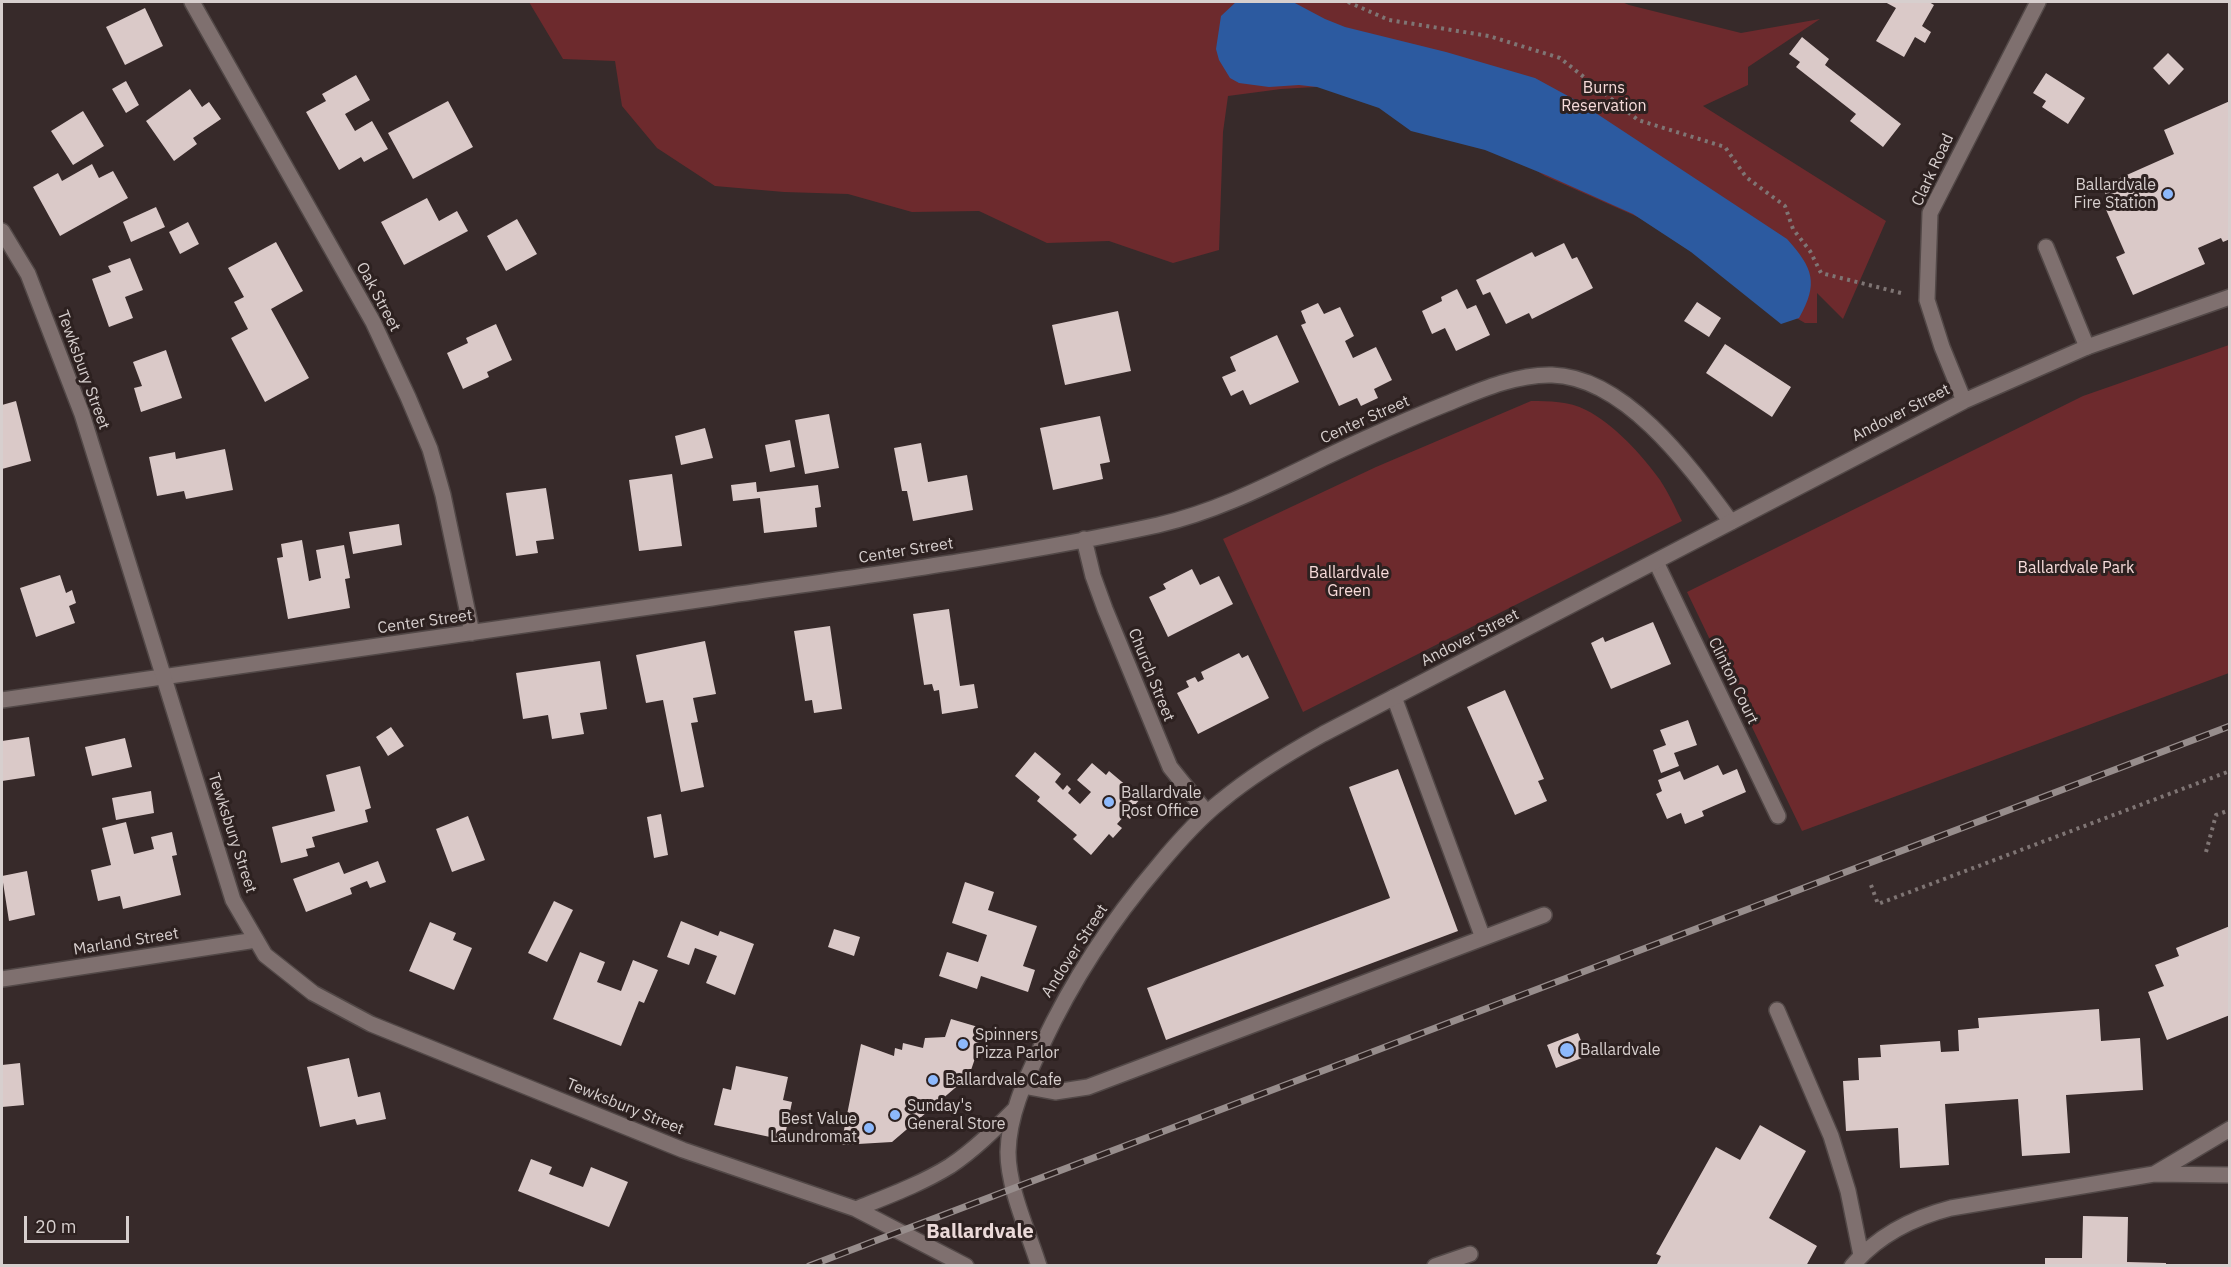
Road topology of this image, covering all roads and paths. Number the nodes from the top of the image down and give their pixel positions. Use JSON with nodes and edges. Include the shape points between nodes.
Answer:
{"nodes":[{"id":1,"x":192,"y":2,"type":"edge"},
{"id":2,"x":1348,"y":2,"type":"edge"},
{"id":3,"x":2038,"y":2,"type":"edge"},
{"id":4,"x":2,"y":231,"type":"edge"},
{"id":5,"x":2046,"y":247,"type":"dead end"},
{"id":6,"x":2229,"y":297,"type":"edge"},
{"id":7,"x":1927,"y":300,"type":"junction"},
{"id":8,"x":2088,"y":347,"type":"junction"},
{"id":9,"x":1964,"y":400,"type":"junction"},
{"id":10,"x":1731,"y":522,"type":"junction"},
{"id":11,"x":1084,"y":539,"type":"junction"},
{"id":12,"x":1656,"y":562,"type":"junction"},
{"id":13,"x":472,"y":633,"type":"junction"},
{"id":14,"x":164,"y":677,"type":"junction"},
{"id":15,"x":1394,"y":697,"type":"junction"},
{"id":16,"x":2,"y":700,"type":"edge"},
{"id":17,"x":2229,"y":771,"type":"edge"},
{"id":18,"x":2229,"y":810,"type":"edge"},
{"id":19,"x":1207,"y":813,"type":"junction"},
{"id":20,"x":1778,"y":816,"type":"dead end"},
{"id":21,"x":2206,"y":852,"type":"dead end"},
{"id":22,"x":1871,"y":885,"type":"dead end"},
{"id":23,"x":1544,"y":915,"type":"dead end"},
{"id":24,"x":1483,"y":938,"type":"junction"},
{"id":25,"x":256,"y":940,"type":"junction"},
{"id":26,"x":2,"y":978,"type":"edge"},
{"id":27,"x":1777,"y":1010,"type":"dead end"},
{"id":28,"x":1023,"y":1086,"type":"junction"},
{"id":29,"x":1014,"y":1110,"type":"junction"},
{"id":30,"x":2229,"y":1129,"type":"edge"},
{"id":31,"x":2154,"y":1174,"type":"junction"},
{"id":32,"x":2229,"y":1175,"type":"edge"},
{"id":33,"x":856,"y":1209,"type":"junction"},
{"id":34,"x":1470,"y":1254,"type":"dead end"},
{"id":35,"x":1857,"y":1260,"type":"edge"},
{"id":36,"x":966,"y":1266,"type":"edge"},
{"id":37,"x":1039,"y":1266,"type":"edge"},
{"id":38,"x":1435,"y":1266,"type":"edge"}],
"edges":[{"from":1,"to":13,"type":"street","name":"Oak Street","via":[[373,322],[408,397],[434,460]]},
{"from":2,"to":7,"type":"path","via":[[1389,20],[1489,36],[1560,58],[1638,120],[1725,147],[1746,177],[1785,206],[1793,229],[1821,273]]},
{"from":3,"to":7,"type":"street","name":"Clark Road","via":[[1930,213]]},
{"from":4,"to":14,"type":"street","name":"Tewksbury Street","via":[[28,274],[82,414]]},
{"from":5,"to":8,"type":"street"},
{"from":6,"to":8,"type":"street","name":"Andover Street"},
{"from":7,"to":9,"type":"street","name":"Clark Road"},
{"from":8,"to":9,"type":"street","name":"Andover Street"},
{"from":9,"to":10,"type":"street","name":"Andover Street"},
{"from":10,"to":11,"type":"street","name":"Center Street","via":[[1688,465],[1631,410],[1590,384],[1544,375],[1485,389],[1429,411],[1215,509]]},
{"from":10,"to":12,"type":"street","name":"Andover Street"},
{"from":11,"to":13,"type":"street","name":"Center Street"},
{"from":11,"to":19,"type":"street","name":"Church Street","via":[[1105,609],[1167,762]]},
{"from":12,"to":15,"type":"street","name":"Andover Street"},
{"from":12,"to":20,"type":"street","name":"Clinton Court"},
{"from":13,"to":14,"type":"street","name":"Center Street"},
{"from":14,"to":16,"type":"street","name":"Center Street"},
{"from":14,"to":25,"type":"street","name":"Tewksbury Street","via":[[233,900]]},
{"from":15,"to":19,"type":"street","name":"Andover Street","via":[[1262,770]]},
{"from":15,"to":24,"type":"street"},
{"from":17,"to":22,"type":"path","via":[[1878,904]]},
{"from":18,"to":21,"type":"path","via":[[2216,815]]},
{"from":19,"to":28,"type":"street","name":"Andover Street","via":[[1167,855],[1111,925],[1058,1011]]},
{"from":23,"to":24,"type":"street"},
{"from":24,"to":28,"type":"street","via":[[1088,1087],[1055,1092]]},
{"from":25,"to":26,"type":"street","name":"Marland Street"},
{"from":25,"to":33,"type":"street","name":"Tewksbury Street","via":[[265,956],[313,993],[371,1024],[682,1150]]},
{"from":27,"to":35,"type":"street","via":[[1831,1136],[1848,1191]]},
{"from":28,"to":29,"type":"street","name":"Andover Street"},
{"from":29,"to":33,"type":"street","via":[[950,1166]]},
{"from":29,"to":37,"type":"street","name":"Andover Street","via":[[1008,1152],[1010,1172]]},
{"from":30,"to":31,"type":"street"},
{"from":31,"to":32,"type":"street"},
{"from":31,"to":35,"type":"street","via":[[1926,1215],[1881,1238]]},
{"from":33,"to":36,"type":"street","name":"Tewksbury Street"},
{"from":34,"to":38,"type":"street"}]}
